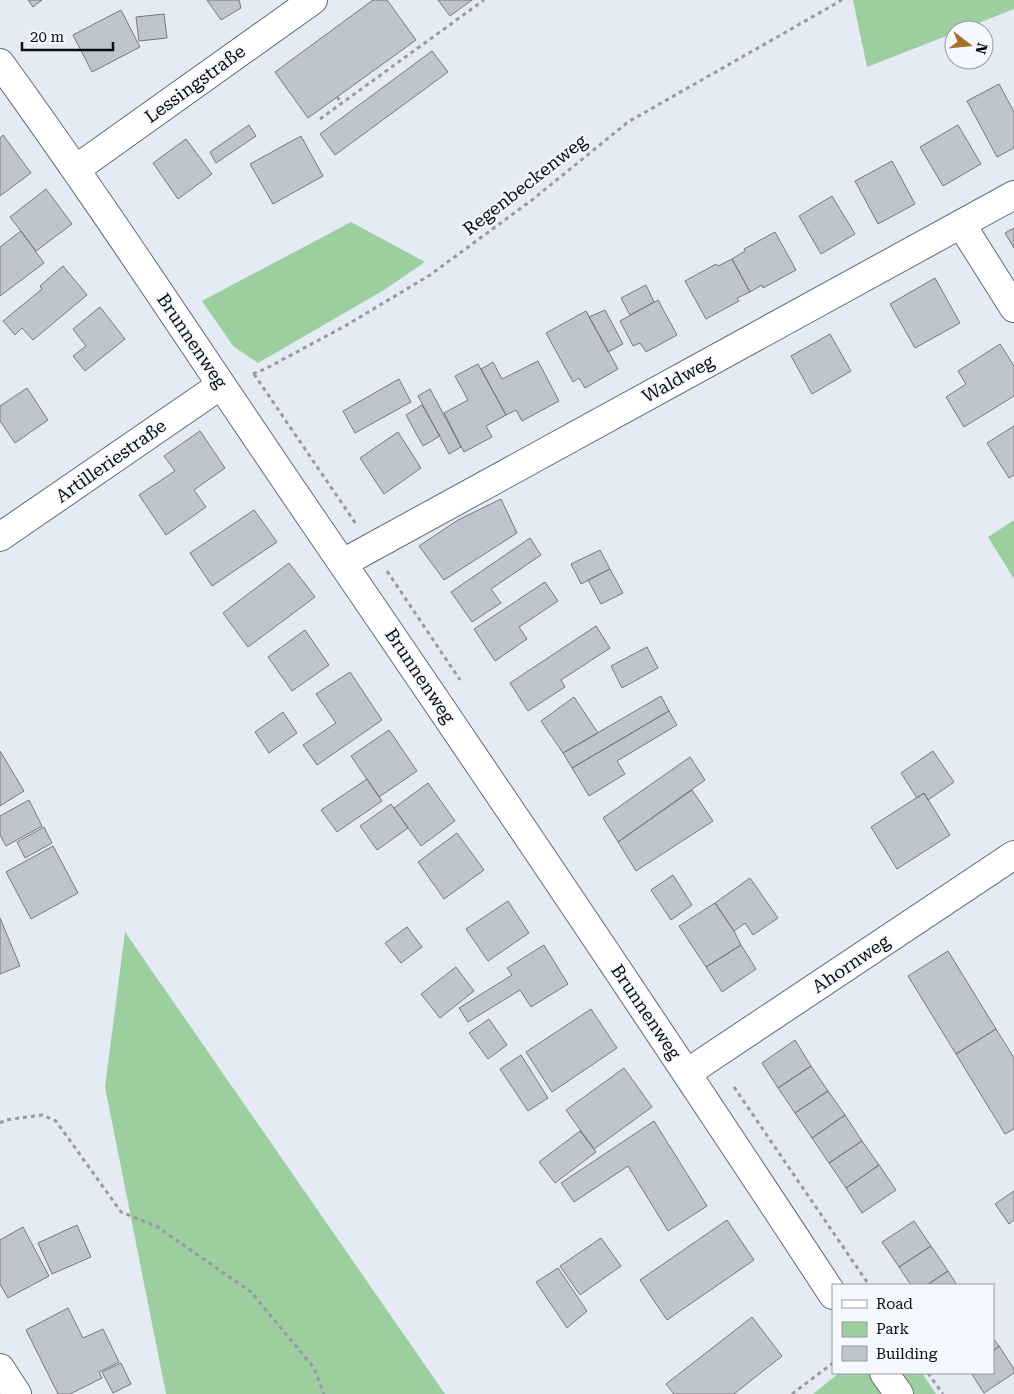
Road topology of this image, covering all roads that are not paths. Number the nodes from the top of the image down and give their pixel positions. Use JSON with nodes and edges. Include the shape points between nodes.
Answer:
{"nodes":[{"id":1,"x":313,"y":0,"type":"edge"},
{"id":2,"x":0,"y":63,"type":"edge"},
{"id":3,"x":76,"y":169,"type":"junction"},
{"id":4,"x":1014,"y":195,"type":"edge"},
{"id":5,"x":961,"y":224,"type":"junction"},
{"id":6,"x":1014,"y":308,"type":"edge"},
{"id":7,"x":221,"y":385,"type":"junction"},
{"id":8,"x":0,"y":537,"type":"edge"},
{"id":9,"x":343,"y":563,"type":"junction"},
{"id":10,"x":1014,"y":855,"type":"edge"},
{"id":11,"x":687,"y":1073,"type":"junction"},
{"id":12,"x":832,"y":1293,"type":"edge"},
{"id":13,"x":0,"y":1368,"type":"edge"},
{"id":14,"x":885,"y":1374,"type":"edge"},
{"id":15,"x":17,"y":1394,"type":"edge"},
{"id":16,"x":899,"y":1394,"type":"edge"}],
"edges":[{"from":1,"to":3,"type":"street","name":"Lessingstraße"},
{"from":2,"to":3,"type":"street","name":"Brunnenweg"},
{"from":3,"to":7,"type":"street","name":"Brunnenweg"},
{"from":4,"to":5,"type":"street","name":"Waldweg"},
{"from":5,"to":6,"type":"street"},
{"from":5,"to":9,"type":"street","name":"Waldweg"},
{"from":7,"to":8,"type":"street","name":"Artilleriestraße"},
{"from":7,"to":9,"type":"street","name":"Brunnenweg"},
{"from":9,"to":11,"type":"street","name":"Brunnenweg"},
{"from":10,"to":11,"type":"street","name":"Ahornweg"},
{"from":11,"to":12,"type":"street","name":"Brunnenweg"},
{"from":13,"to":15,"type":"street"},
{"from":14,"to":16,"type":"street"}]}
